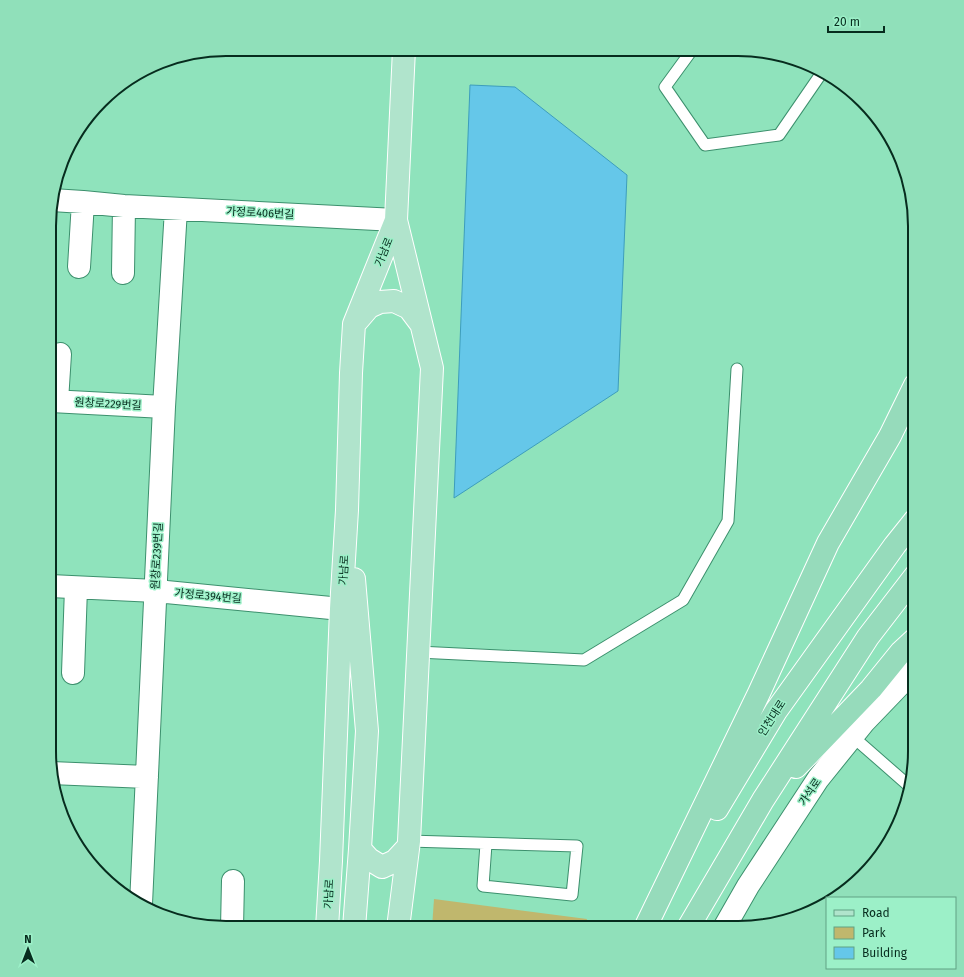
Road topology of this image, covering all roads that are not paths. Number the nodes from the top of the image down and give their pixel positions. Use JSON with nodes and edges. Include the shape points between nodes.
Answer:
{"nodes":[{"id":1,"x":404,"y":56,"type":"edge"},
{"id":2,"x":688,"y":56,"type":"edge"},
{"id":3,"x":819,"y":77,"type":"edge"},
{"id":4,"x":58,"y":200,"type":"edge"},
{"id":5,"x":83,"y":202,"type":"junction"},
{"id":6,"x":124,"y":206,"type":"junction"},
{"id":7,"x":176,"y":209,"type":"junction"},
{"id":8,"x":396,"y":220,"type":"junction"},
{"id":9,"x":79,"y":267,"type":"dead end"},
{"id":10,"x":123,"y":273,"type":"dead end"},
{"id":11,"x":354,"y":324,"type":"junction"},
{"id":12,"x":421,"y":324,"type":"junction"},
{"id":13,"x":60,"y":354,"type":"dead end"},
{"id":14,"x":737,"y":369,"type":"dead end"},
{"id":15,"x":56,"y":385,"type":"edge"},
{"id":16,"x":908,"y":399,"type":"edge"},
{"id":17,"x":56,"y":401,"type":"edge"},
{"id":18,"x":164,"y":407,"type":"junction"},
{"id":19,"x":348,"y":510,"type":"junction"},
{"id":20,"x":908,"y":529,"type":"edge"},
{"id":21,"x":908,"y":585,"type":"edge"},
{"id":22,"x":56,"y":586,"type":"edge"},
{"id":23,"x":76,"y":588,"type":"junction"},
{"id":24,"x":156,"y":591,"type":"junction"},
{"id":25,"x":341,"y":608,"type":"junction"},
{"id":26,"x":908,"y":646,"type":"edge"},
{"id":27,"x":418,"y":652,"type":"junction"},
{"id":28,"x":73,"y":673,"type":"dead end"},
{"id":29,"x":908,"y":676,"type":"edge"},
{"id":30,"x":852,"y":736,"type":"junction"},
{"id":31,"x":57,"y":773,"type":"edge"},
{"id":32,"x":147,"y":777,"type":"junction"},
{"id":33,"x":905,"y":783,"type":"edge"},
{"id":34,"x":763,"y":800,"type":"junction"},
{"id":35,"x":409,"y":844,"type":"junction"},
{"id":36,"x":486,"y":844,"type":"junction"},
{"id":37,"x":360,"y":849,"type":"junction"},
{"id":38,"x":233,"y":880,"type":"dead end"},
{"id":39,"x":141,"y":898,"type":"edge"},
{"id":40,"x":232,"y":921,"type":"edge"},
{"id":41,"x":327,"y":921,"type":"edge"},
{"id":42,"x":355,"y":921,"type":"edge"},
{"id":43,"x":399,"y":921,"type":"edge"},
{"id":44,"x":649,"y":921,"type":"edge"},
{"id":45,"x":650,"y":921,"type":"edge"},
{"id":46,"x":692,"y":921,"type":"edge"},
{"id":47,"x":728,"y":921,"type":"edge"}],
"edges":[{"from":1,"to":8,"type":"main road","name":"가남로"},
{"from":2,"to":3,"type":"lane","via":[[665,87],[704,145],[779,135]]},
{"from":4,"to":5,"type":"street","name":"가정로406번길"},
{"from":5,"to":6,"type":"street","name":"가정로406번길"},
{"from":5,"to":9,"type":"street"},
{"from":6,"to":7,"type":"street","name":"가정로406번길"},
{"from":6,"to":10,"type":"street"},
{"from":7,"to":8,"type":"street","name":"가정로406번길"},
{"from":7,"to":18,"type":"street","name":"원창로239번길"},
{"from":8,"to":11,"type":"main road","name":"가남로"},
{"from":8,"to":12,"type":"main road","name":"가남로"},
{"from":11,"to":12,"type":"main road","via":[[369,307],[380,302],[394,301],[409,308]]},
{"from":11,"to":19,"type":"main road","name":"가남로"},
{"from":12,"to":27,"type":"main road","name":"가남로","via":[[432,368]]},
{"from":13,"to":15,"type":"street"},
{"from":14,"to":27,"type":"lane","via":[[728,522],[684,600],[584,660]]},
{"from":16,"to":44,"type":"highway","via":[[890,436],[828,543]]},
{"from":17,"to":18,"type":"street","name":"원창로229번길"},
{"from":18,"to":24,"type":"street","name":"원창로239번길"},
{"from":19,"to":25,"type":"main road","name":"가남로"},
{"from":19,"to":37,"type":"main road","via":[[367,731]]},
{"from":20,"to":45,"type":"highway","name":"인천대로","via":[[776,711]]},
{"from":21,"to":34,"type":"highway","via":[[868,637]]},
{"from":22,"to":23,"type":"street","name":"가정로394번길"},
{"from":23,"to":24,"type":"street","name":"가정로394번길"},
{"from":23,"to":28,"type":"street"},
{"from":24,"to":25,"type":"street","name":"가정로394번길"},
{"from":24,"to":32,"type":"street","name":"원창로239번길"},
{"from":25,"to":41,"type":"main road","name":"가남로"},
{"from":26,"to":34,"type":"highway","via":[[871,689]]},
{"from":27,"to":35,"type":"main road","name":"가남로"},
{"from":29,"to":30,"type":"street","name":"가석로"},
{"from":30,"to":33,"type":"lane"},
{"from":30,"to":47,"type":"street","name":"가석로","via":[[818,779]]},
{"from":31,"to":32,"type":"street"},
{"from":32,"to":39,"type":"street","name":"원창로239번길"},
{"from":34,"to":46,"type":"highway"},
{"from":35,"to":36,"type":"lane"},
{"from":35,"to":37,"type":"main road","via":[[394,861],[382,866],[369,859]]},
{"from":35,"to":43,"type":"main road","name":"가남로"},
{"from":36,"to":36,"type":"lane","via":[[577,846],[572,895],[483,886]]},
{"from":37,"to":42,"type":"main road"},
{"from":38,"to":40,"type":"street"}]}
